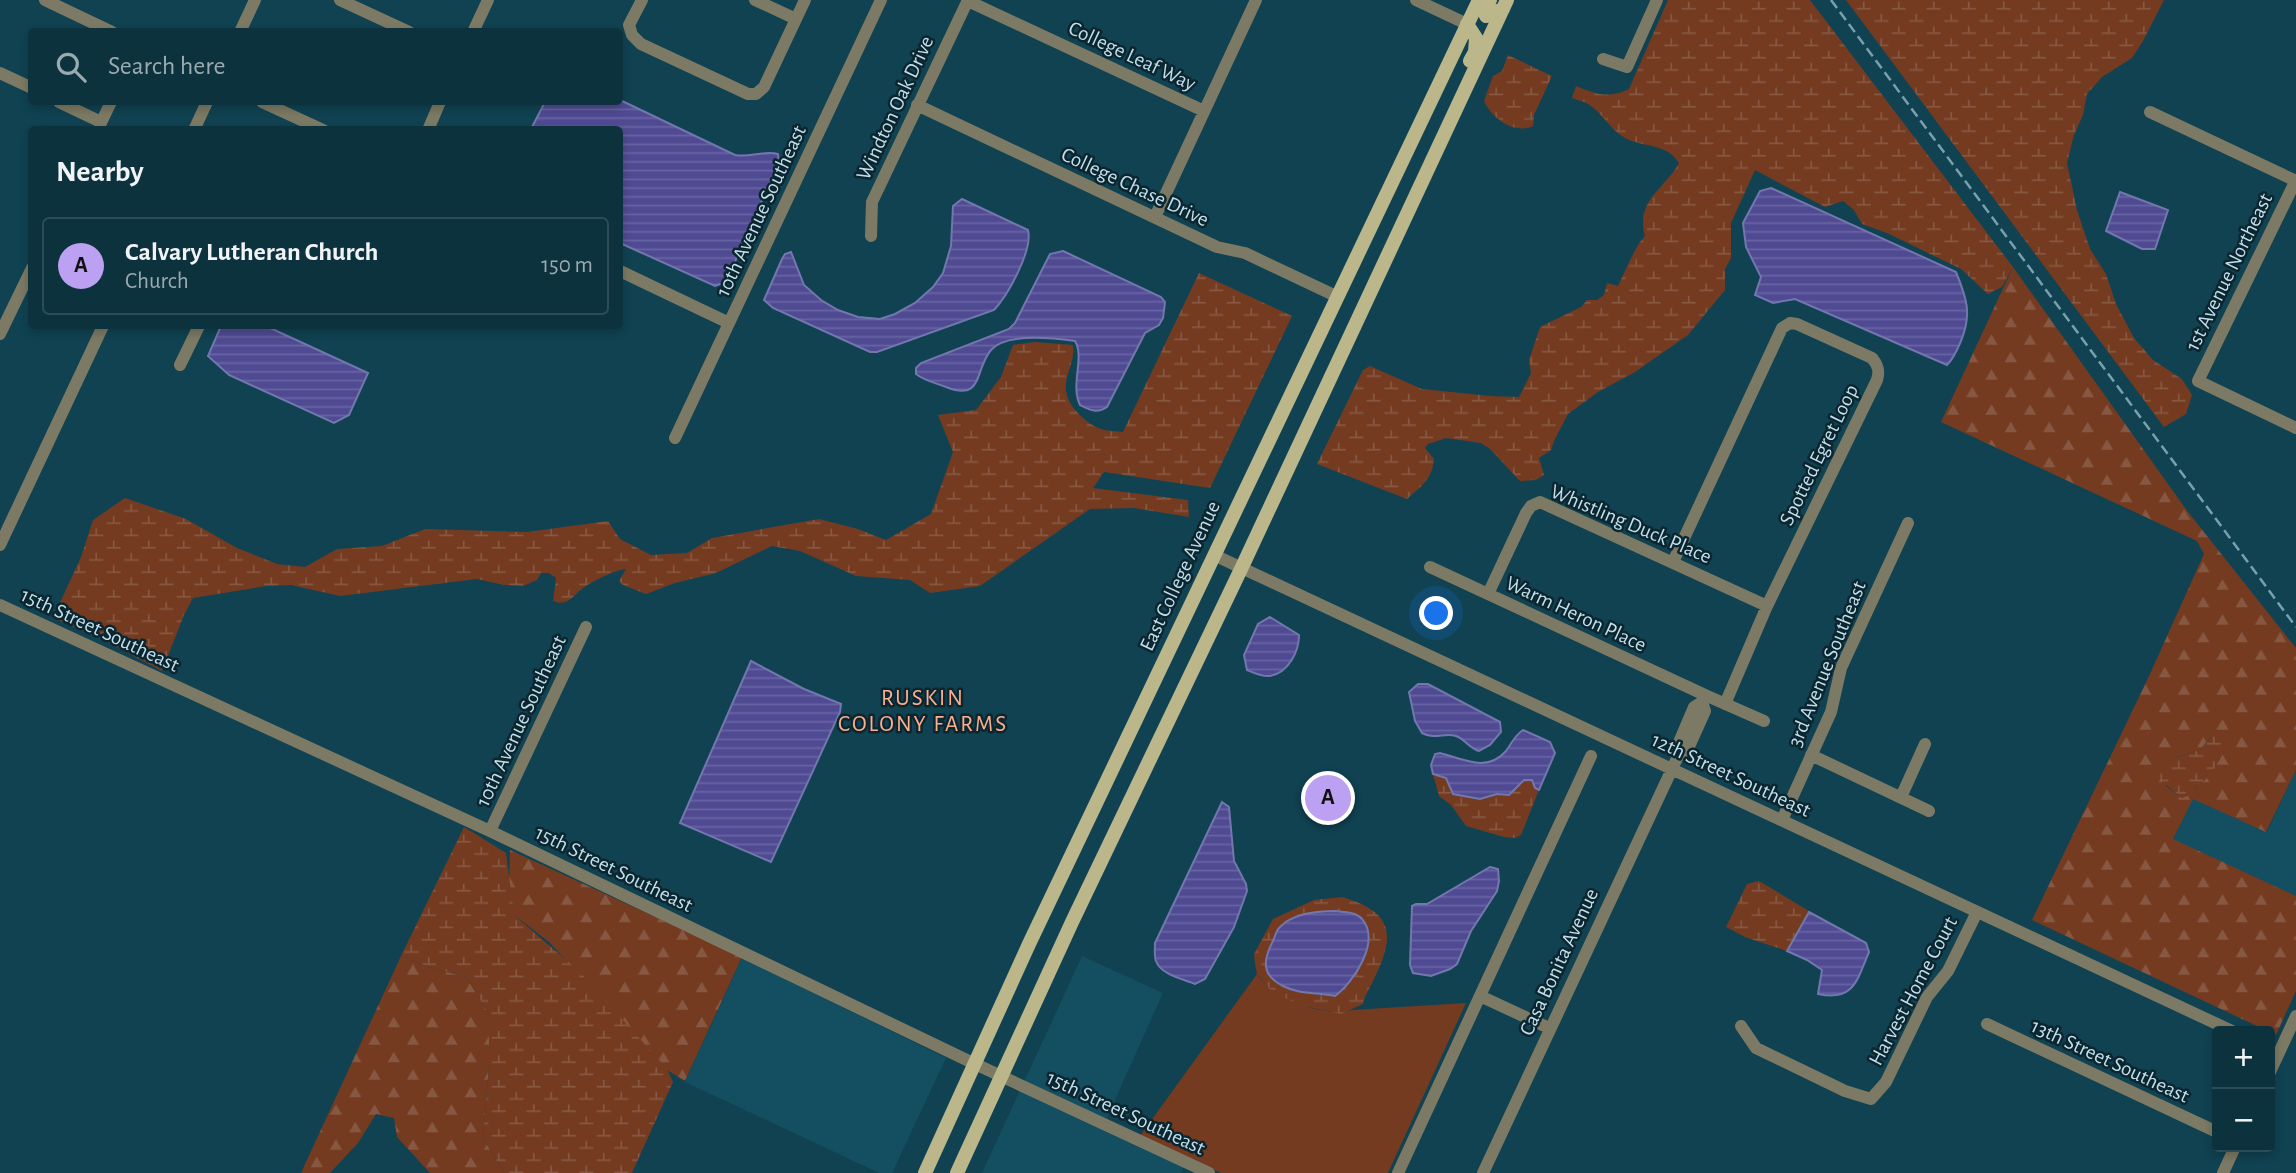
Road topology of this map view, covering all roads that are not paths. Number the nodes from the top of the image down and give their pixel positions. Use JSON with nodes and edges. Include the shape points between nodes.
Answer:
{"nodes":[{"id":1,"x":45,"y":0,"type":"edge"},
{"id":2,"x":255,"y":0,"type":"edge"},
{"id":3,"x":488,"y":0,"type":"edge"},
{"id":4,"x":642,"y":0,"type":"edge"},
{"id":5,"x":755,"y":0,"type":"edge"},
{"id":6,"x":805,"y":0,"type":"edge"},
{"id":7,"x":881,"y":0,"type":"edge"},
{"id":8,"x":968,"y":0,"type":"edge"},
{"id":9,"x":1416,"y":0,"type":"edge"},
{"id":10,"x":1479,"y":0,"type":"edge"},
{"id":11,"x":1490,"y":0,"type":"edge"},
{"id":12,"x":1657,"y":0,"type":"edge"},
{"id":13,"x":344,"y":1,"type":"edge"},
{"id":14,"x":1253,"y":1,"type":"edge"},
{"id":15,"x":1505,"y":4,"type":"edge"},
{"id":16,"x":1486,"y":16,"type":"junction"},
{"id":17,"x":796,"y":19,"type":"junction"},
{"id":18,"x":1467,"y":24,"type":"junction"},
{"id":19,"x":104,"y":28,"type":"edge"},
{"id":20,"x":242,"y":28,"type":"edge"},
{"id":21,"x":401,"y":28,"type":"edge"},
{"id":22,"x":475,"y":28,"type":"edge"},
{"id":23,"x":1603,"y":60,"type":"dead end"},
{"id":24,"x":0,"y":73,"type":"edge"},
{"id":25,"x":28,"y":86,"type":"edge"},
{"id":26,"x":64,"y":105,"type":"edge"},
{"id":27,"x":110,"y":105,"type":"edge"},
{"id":28,"x":206,"y":105,"type":"edge"},
{"id":29,"x":269,"y":105,"type":"edge"},
{"id":30,"x":439,"y":105,"type":"edge"},
{"id":31,"x":917,"y":105,"type":"junction"},
{"id":32,"x":1204,"y":111,"type":"junction"},
{"id":33,"x":2150,"y":112,"type":"dead end"},
{"id":34,"x":99,"y":126,"type":"edge"},
{"id":35,"x":196,"y":126,"type":"edge"},
{"id":36,"x":314,"y":126,"type":"edge"},
{"id":37,"x":430,"y":126,"type":"edge"},
{"id":38,"x":1440,"y":143,"type":"junction"},
{"id":39,"x":2296,"y":181,"type":"edge"},
{"id":40,"x":1155,"y":217,"type":"junction"},
{"id":41,"x":871,"y":236,"type":"dead end"},
{"id":42,"x":623,"y":272,"type":"edge"},
{"id":43,"x":28,"y":276,"type":"edge"},
{"id":44,"x":1338,"y":297,"type":"junction"},
{"id":45,"x":729,"y":323,"type":"junction"},
{"id":46,"x":102,"y":329,"type":"edge"},
{"id":47,"x":198,"y":329,"type":"edge"},
{"id":48,"x":0,"y":334,"type":"edge"},
{"id":49,"x":180,"y":365,"type":"dead end"},
{"id":50,"x":2296,"y":428,"type":"edge"},
{"id":51,"x":675,"y":438,"type":"dead end"},
{"id":52,"x":1908,"y":523,"type":"dead end"},
{"id":53,"x":0,"y":545,"type":"edge"},
{"id":54,"x":1214,"y":555,"type":"junction"},
{"id":55,"x":1673,"y":562,"type":"junction"},
{"id":56,"x":1430,"y":567,"type":"dead end"},
{"id":57,"x":1242,"y":568,"type":"junction"},
{"id":58,"x":1488,"y":594,"type":"junction"},
{"id":59,"x":0,"y":605,"type":"edge"},
{"id":60,"x":1767,"y":606,"type":"junction"},
{"id":61,"x":586,"y":627,"type":"dead end"},
{"id":62,"x":1703,"y":699,"type":"junction"},
{"id":63,"x":1725,"y":704,"type":"junction"},
{"id":64,"x":1764,"y":721,"type":"dead end"},
{"id":65,"x":1925,"y":744,"type":"dead end"},
{"id":66,"x":1811,"y":754,"type":"junction"},
{"id":67,"x":1591,"y":756,"type":"dead end"},
{"id":68,"x":1672,"y":769,"type":"junction"},
{"id":69,"x":1901,"y":797,"type":"junction"},
{"id":70,"x":1928,"y":811,"type":"dead end"},
{"id":71,"x":1782,"y":820,"type":"junction"},
{"id":72,"x":490,"y":831,"type":"junction"},
{"id":73,"x":1977,"y":912,"type":"junction"},
{"id":74,"x":1480,"y":996,"type":"junction"},
{"id":75,"x":2296,"y":1016,"type":"edge"},
{"id":76,"x":1987,"y":1024,"type":"dead end"},
{"id":77,"x":1741,"y":1026,"type":"dead end"},
{"id":78,"x":2221,"y":1026,"type":"edge"},
{"id":79,"x":1549,"y":1028,"type":"junction"},
{"id":80,"x":2275,"y":1049,"type":"edge"},
{"id":81,"x":973,"y":1063,"type":"junction"},
{"id":82,"x":1002,"y":1076,"type":"junction"},
{"id":83,"x":2212,"y":1130,"type":"edge"},
{"id":84,"x":2233,"y":1152,"type":"edge"},
{"id":85,"x":925,"y":1173,"type":"edge"},
{"id":86,"x":957,"y":1173,"type":"edge"},
{"id":87,"x":1209,"y":1173,"type":"edge"},
{"id":88,"x":1398,"y":1173,"type":"edge"},
{"id":89,"x":1483,"y":1173,"type":"edge"},
{"id":90,"x":2223,"y":1173,"type":"edge"}],
"edges":[{"from":1,"to":19,"type":"street"},
{"from":2,"to":20,"type":"street"},
{"from":3,"to":22,"type":"street"},
{"from":4,"to":17,"type":"street","via":[[629,25],[641,44],[748,94],[764,87]]},
{"from":5,"to":17,"type":"street"},
{"from":6,"to":17,"type":"street"},
{"from":7,"to":45,"type":"street","name":"10th Avenue Southeast"},
{"from":8,"to":31,"type":"street","name":"Windton Oak Drive"},
{"from":8,"to":32,"type":"street","name":"College Leaf Way"},
{"from":9,"to":18,"type":"street"},
{"from":10,"to":18,"type":"main road","name":"East College Avenue"},
{"from":11,"to":16,"type":"main road"},
{"from":12,"to":23,"type":"street","via":[[1627,67]]},
{"from":13,"to":21,"type":"street"},
{"from":14,"to":32,"type":"street"},
{"from":15,"to":16,"type":"main road"},
{"from":15,"to":38,"type":"main road"},
{"from":16,"to":18,"type":"main road"},
{"from":18,"to":38,"type":"main road","via":[[1476,45],[1449,104]]},
{"from":18,"to":44,"type":"main road","name":"East College Avenue"},
{"from":24,"to":25,"type":"street"},
{"from":26,"to":34,"type":"street"},
{"from":27,"to":34,"type":"street"},
{"from":28,"to":35,"type":"street"},
{"from":29,"to":36,"type":"street"},
{"from":30,"to":37,"type":"street"},
{"from":31,"to":40,"type":"street","name":"College Chase Drive"},
{"from":31,"to":41,"type":"street","name":"Windton Oak Drive","via":[[872,202]]},
{"from":32,"to":40,"type":"street"},
{"from":33,"to":39,"type":"street"},
{"from":38,"to":57,"type":"main road"},
{"from":39,"to":50,"type":"street","name":"1st Avenue Northeast","via":[[2197,381]]},
{"from":40,"to":44,"type":"street","name":"College Chase Drive"},
{"from":42,"to":45,"type":"street"},
{"from":43,"to":48,"type":"street"},
{"from":44,"to":54,"type":"main road","name":"East College Avenue"},
{"from":45,"to":51,"type":"street","name":"10th Avenue Southeast"},
{"from":46,"to":53,"type":"street"},
{"from":47,"to":49,"type":"street"},
{"from":52,"to":66,"type":"street","name":"3rd Avenue Southeast","via":[[1841,667],[1831,712]]},
{"from":54,"to":57,"type":"street","name":"12th Street Southeast"},
{"from":54,"to":81,"type":"main road","name":"East College Avenue"},
{"from":55,"to":58,"type":"street","name":"Whistling Duck Place","via":[[1540,502],[1526,513]]},
{"from":55,"to":60,"type":"street","name":"Whistling Duck Place"},
{"from":55,"to":60,"type":"street","name":"Spotted Egret Loop","via":[[1782,328],[1797,324],[1872,358],[1877,363],[1877,380]]},
{"from":56,"to":58,"type":"street","name":"Warm Heron Place"},
{"from":57,"to":68,"type":"street","name":"12th Street Southeast"},
{"from":57,"to":82,"type":"main road"},
{"from":58,"to":62,"type":"street","name":"Warm Heron Place"},
{"from":59,"to":72,"type":"street","name":"15th Street Southeast"},
{"from":60,"to":63,"type":"street","name":"Spotted Egret Loop"},
{"from":61,"to":72,"type":"street","name":"10th Avenue Southeast"},
{"from":62,"to":63,"type":"street","name":"Warm Heron Place"},
{"from":62,"to":68,"type":"street","name":"Casa Bonita Avenue","via":[[1705,711],[1687,751],[1679,754]]},
{"from":63,"to":64,"type":"street","name":"Warm Heron Place"},
{"from":65,"to":69,"type":"street"},
{"from":66,"to":69,"type":"street"},
{"from":66,"to":71,"type":"street","name":"3rd Avenue Southeast"},
{"from":67,"to":74,"type":"street"},
{"from":68,"to":71,"type":"street","name":"12th Street Southeast"},
{"from":68,"to":79,"type":"street","name":"Casa Bonita Avenue"},
{"from":69,"to":70,"type":"street"},
{"from":71,"to":73,"type":"street","name":"12th Street Southeast"},
{"from":72,"to":81,"type":"street","name":"15th Street Southeast"},
{"from":73,"to":77,"type":"street","name":"Harvest Home Court","via":[[1948,971],[1927,997],[1886,1082],[1871,1099],[1756,1048]]},
{"from":73,"to":78,"type":"street","name":"12th Street Southeast"},
{"from":74,"to":79,"type":"street"},
{"from":74,"to":88,"type":"street"},
{"from":75,"to":80,"type":"street"},
{"from":76,"to":83,"type":"street","name":"13th Street Southeast"},
{"from":79,"to":89,"type":"street","name":"Casa Bonita Avenue"},
{"from":81,"to":82,"type":"street","name":"15th Street Southeast"},
{"from":81,"to":85,"type":"main road","name":"East College Avenue"},
{"from":82,"to":86,"type":"main road"},
{"from":82,"to":87,"type":"street","name":"15th Street Southeast"},
{"from":84,"to":90,"type":"street"}]}
